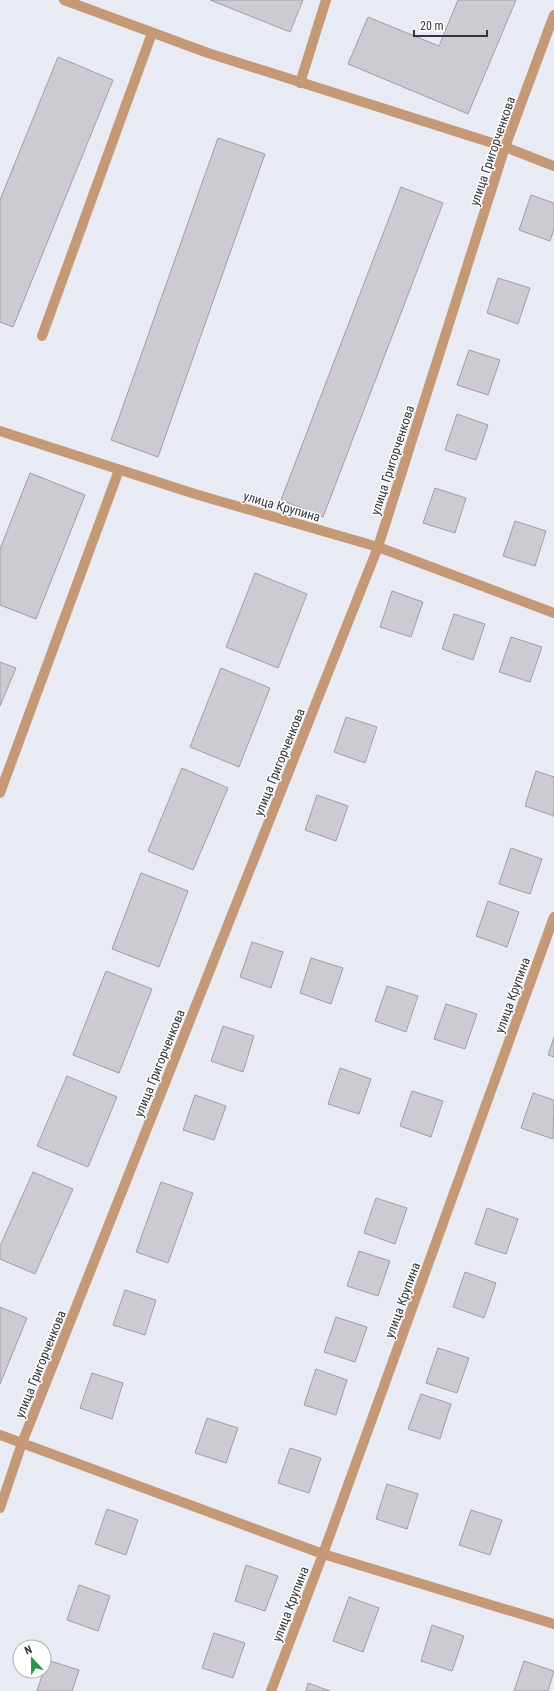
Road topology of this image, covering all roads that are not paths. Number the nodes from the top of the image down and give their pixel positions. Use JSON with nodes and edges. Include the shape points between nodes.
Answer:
{"nodes":[{"id":1,"x":64,"y":0,"type":"edge"},
{"id":2,"x":326,"y":0,"type":"edge"},
{"id":3,"x":554,"y":15,"type":"edge"},
{"id":4,"x":152,"y":33,"type":"junction"},
{"id":5,"x":300,"y":83,"type":"junction"},
{"id":6,"x":506,"y":147,"type":"junction"},
{"id":7,"x":554,"y":166,"type":"edge"},
{"id":8,"x":42,"y":336,"type":"dead end"},
{"id":9,"x":0,"y":431,"type":"edge"},
{"id":10,"x":119,"y":470,"type":"junction"},
{"id":11,"x":378,"y":547,"type":"junction"},
{"id":12,"x":554,"y":613,"type":"edge"},
{"id":13,"x":0,"y":793,"type":"edge"},
{"id":14,"x":554,"y":917,"type":"edge"},
{"id":15,"x":0,"y":1435,"type":"edge"},
{"id":16,"x":22,"y":1443,"type":"junction"},
{"id":17,"x":0,"y":1508,"type":"edge"},
{"id":18,"x":323,"y":1554,"type":"junction"},
{"id":19,"x":554,"y":1624,"type":"edge"},
{"id":20,"x":271,"y":1691,"type":"edge"}],
"edges":[{"from":1,"to":4,"type":"street"},
{"from":2,"to":5,"type":"street"},
{"from":3,"to":6,"type":"street","name":"улица Григорченкова"},
{"from":4,"to":5,"type":"street"},
{"from":4,"to":8,"type":"street"},
{"from":5,"to":6,"type":"street"},
{"from":6,"to":7,"type":"street"},
{"from":6,"to":11,"type":"street","name":"улица Григорченкова"},
{"from":9,"to":10,"type":"street","name":"улица Крупина"},
{"from":10,"to":11,"type":"street","name":"улица Крупина"},
{"from":10,"to":13,"type":"street"},
{"from":11,"to":12,"type":"street","name":"улица Крупина"},
{"from":11,"to":16,"type":"street","name":"улица Григорченкова"},
{"from":14,"to":18,"type":"street","name":"улица Крупина"},
{"from":15,"to":16,"type":"street"},
{"from":16,"to":17,"type":"street","name":"улица Григорченкова"},
{"from":16,"to":18,"type":"street"},
{"from":18,"to":19,"type":"street"},
{"from":18,"to":20,"type":"street","name":"улица Крупина"}]}
